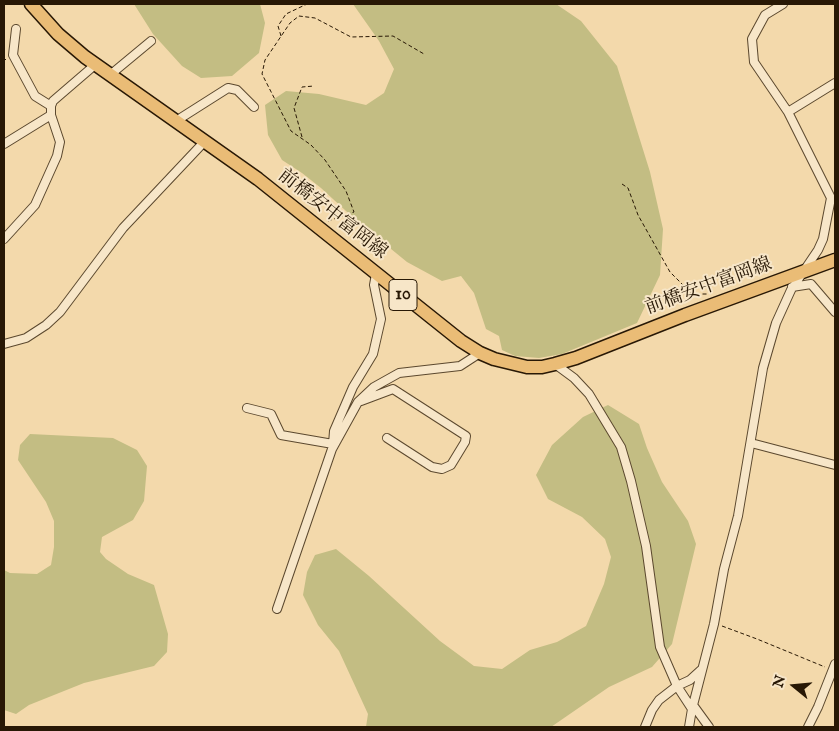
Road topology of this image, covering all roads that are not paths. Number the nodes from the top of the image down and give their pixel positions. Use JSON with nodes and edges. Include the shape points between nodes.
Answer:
{"nodes":[{"id":1,"x":31,"y":4,"type":"edge"},
{"id":2,"x":783,"y":4,"type":"edge"},
{"id":3,"x":16,"y":29,"type":"dead end"},
{"id":4,"x":150,"y":42,"type":"dead end"},
{"id":5,"x":96,"y":64,"type":"junction"},
{"id":6,"x":110,"y":74,"type":"junction"},
{"id":7,"x":835,"y":83,"type":"edge"},
{"id":8,"x":51,"y":106,"type":"junction"},
{"id":9,"x":254,"y":107,"type":"dead end"},
{"id":10,"x":788,"y":112,"type":"junction"},
{"id":11,"x":51,"y":115,"type":"junction"},
{"id":12,"x":176,"y":121,"type":"junction"},
{"id":13,"x":205,"y":141,"type":"junction"},
{"id":14,"x":4,"y":144,"type":"edge"},
{"id":15,"x":833,"y":198,"type":"edge"},
{"id":16,"x":4,"y":240,"type":"edge"},
{"id":17,"x":835,"y":260,"type":"edge"},
{"id":18,"x":802,"y":273,"type":"junction"},
{"id":19,"x":376,"y":274,"type":"junction"},
{"id":20,"x":792,"y":287,"type":"junction"},
{"id":21,"x":835,"y":312,"type":"edge"},
{"id":22,"x":5,"y":342,"type":"edge"},
{"id":23,"x":480,"y":353,"type":"junction"},
{"id":24,"x":555,"y":364,"type":"junction"},
{"id":25,"x":358,"y":402,"type":"junction"},
{"id":26,"x":247,"y":408,"type":"dead end"},
{"id":27,"x":386,"y":438,"type":"dead end"},
{"id":28,"x":751,"y":443,"type":"junction"},
{"id":29,"x":332,"y":446,"type":"junction"},
{"id":30,"x":835,"y":465,"type":"edge"},
{"id":31,"x":277,"y":609,"type":"dead end"},
{"id":32,"x":834,"y":667,"type":"edge"},
{"id":33,"x":702,"y":670,"type":"junction"},
{"id":34,"x":677,"y":686,"type":"junction"},
{"id":35,"x":692,"y":707,"type":"junction"},
{"id":36,"x":645,"y":727,"type":"edge"},
{"id":37,"x":689,"y":727,"type":"edge"},
{"id":38,"x":709,"y":727,"type":"edge"},
{"id":39,"x":808,"y":727,"type":"edge"}],
"edges":[{"from":1,"to":5,"type":"main road","name":"前橋安中富岡線","number":"10","via":[[58,34]]},
{"from":2,"to":10,"type":"street","via":[[765,15],[752,38],[754,62]]},
{"from":3,"to":8,"type":"street","via":[[13,55],[35,96]]},
{"from":4,"to":6,"type":"street"},
{"from":5,"to":6,"type":"main road","name":"前橋安中富岡線","number":"10"},
{"from":5,"to":8,"type":"street"},
{"from":6,"to":12,"type":"main road","name":"前橋安中富岡線","number":"10"},
{"from":7,"to":10,"type":"street"},
{"from":8,"to":11,"type":"street"},
{"from":9,"to":12,"type":"street","via":[[237,90],[228,88]]},
{"from":10,"to":15,"type":"street"},
{"from":11,"to":14,"type":"street"},
{"from":11,"to":16,"type":"street","via":[[60,142],[57,156],[35,205]]},
{"from":12,"to":13,"type":"main road","name":"前橋安中富岡線","number":"10"},
{"from":13,"to":19,"type":"main road","name":"前橋安中富岡線","number":"10","via":[[258,179]]},
{"from":13,"to":22,"type":"street","via":[[123,228],[60,312],[26,338]]},
{"from":15,"to":18,"type":"street","via":[[823,239]]},
{"from":17,"to":18,"type":"main road","name":"前橋安中富岡線","number":"10"},
{"from":18,"to":20,"type":"street"},
{"from":18,"to":24,"type":"main road","name":"前橋安中富岡線","number":"10"},
{"from":19,"to":23,"type":"main road","name":"前橋安中富岡線","number":"10"},
{"from":19,"to":29,"type":"street","via":[[374,285],[382,319],[372,354],[334,431]]},
{"from":20,"to":21,"type":"street","via":[[811,284]]},
{"from":20,"to":28,"type":"street","via":[[776,323],[763,368]]},
{"from":23,"to":24,"type":"main road","name":"前橋安中富岡線","number":"10","via":[[527,367]]},
{"from":23,"to":25,"type":"street","via":[[460,366],[399,373],[374,387]]},
{"from":24,"to":34,"type":"street","via":[[589,394],[621,447],[646,546],[660,647]]},
{"from":25,"to":27,"type":"street","via":[[393,389],[466,436],[450,465],[442,470]]},
{"from":25,"to":29,"type":"street"},
{"from":26,"to":29,"type":"street","via":[[271,414],[281,435]]},
{"from":28,"to":30,"type":"street"},
{"from":28,"to":33,"type":"street","via":[[738,516]]},
{"from":29,"to":31,"type":"street"},
{"from":32,"to":39,"type":"street"},
{"from":33,"to":34,"type":"street"},
{"from":33,"to":35,"type":"street"},
{"from":34,"to":35,"type":"street"},
{"from":34,"to":36,"type":"street","via":[[659,700]]},
{"from":35,"to":37,"type":"street"},
{"from":35,"to":38,"type":"street"}]}
